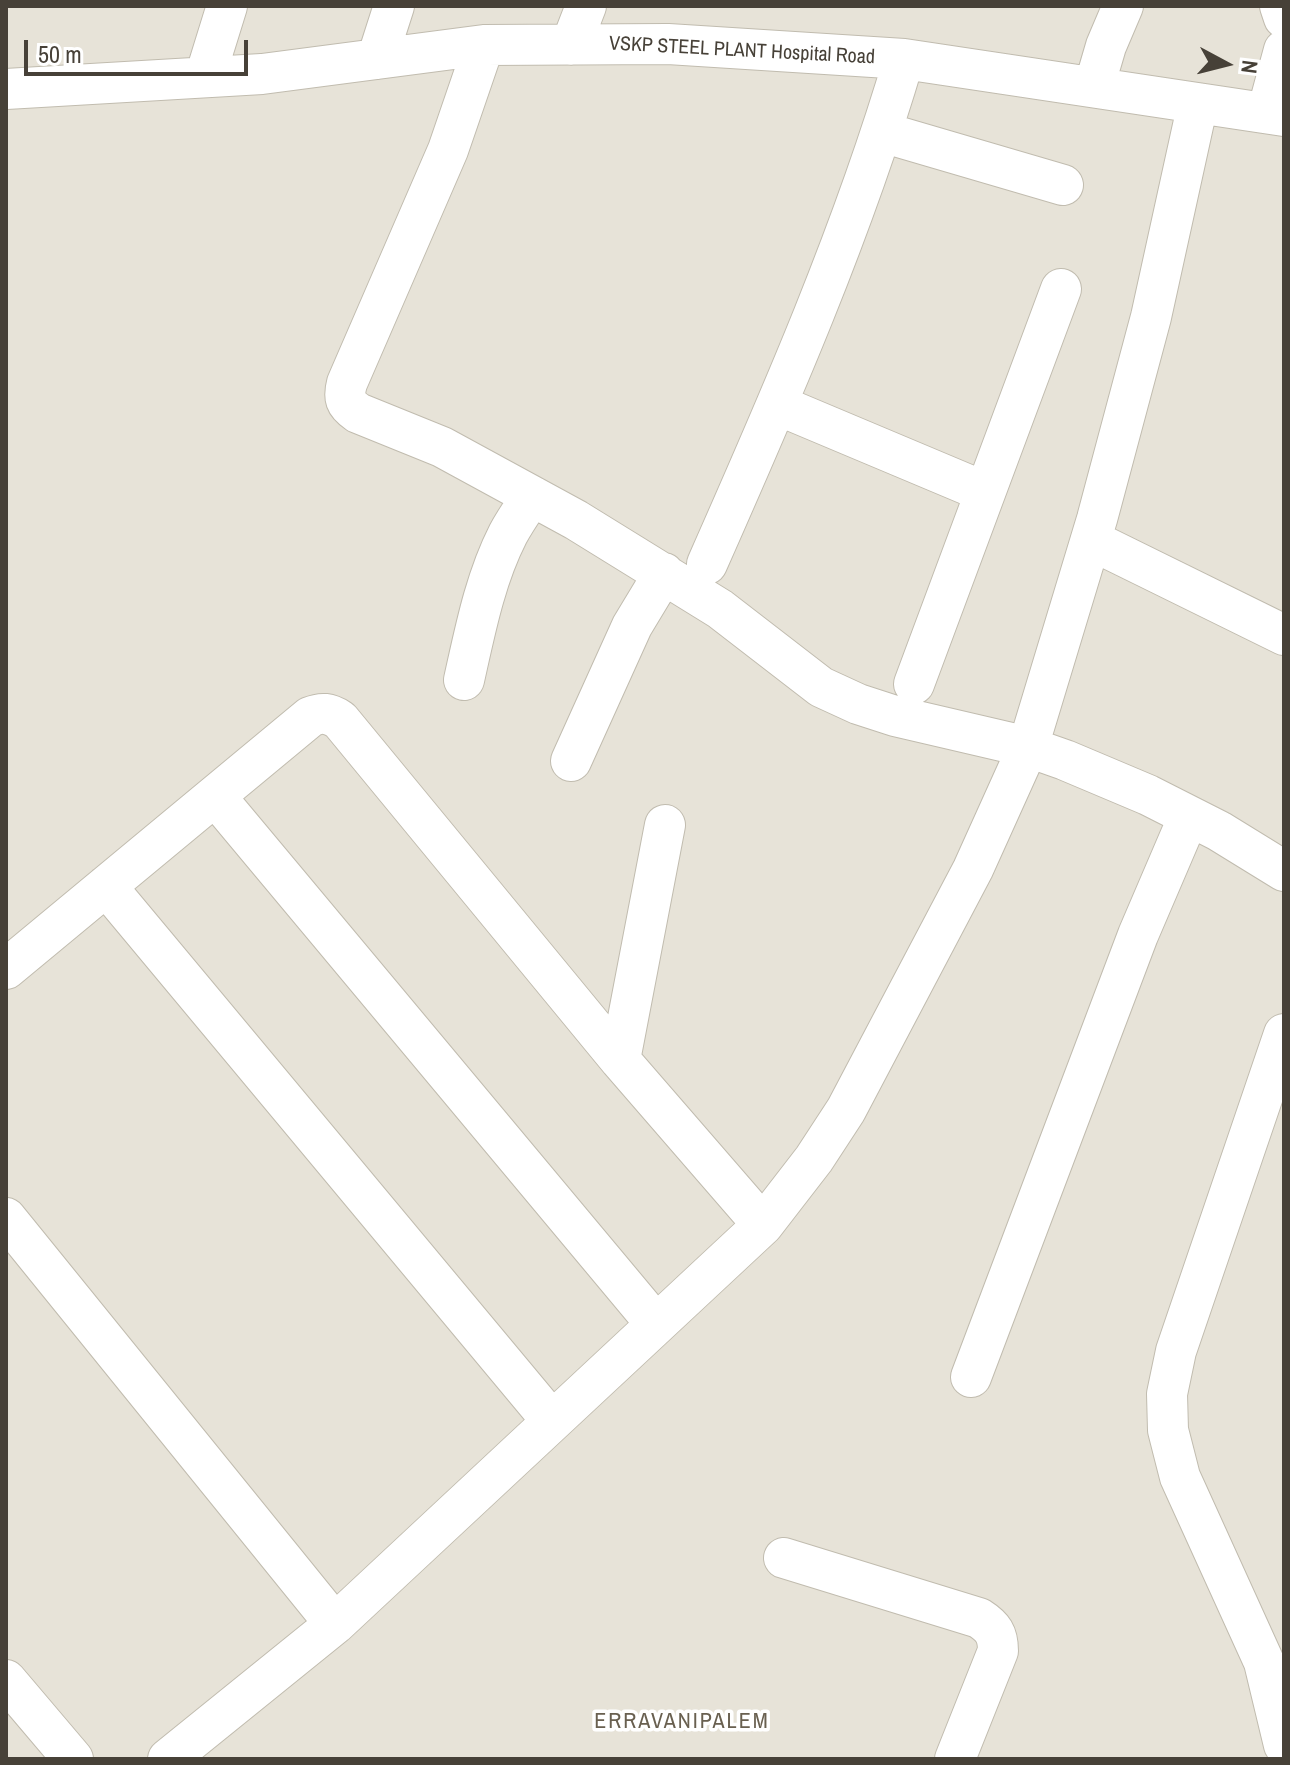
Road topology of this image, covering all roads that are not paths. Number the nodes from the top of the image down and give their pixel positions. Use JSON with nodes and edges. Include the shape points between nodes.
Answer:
{"nodes":[{"id":1,"x":227,"y":6,"type":"edge"},
{"id":2,"x":394,"y":6,"type":"edge"},
{"id":3,"x":586,"y":6,"type":"edge"},
{"id":4,"x":1123,"y":6,"type":"edge"},
{"id":5,"x":1280,"y":6,"type":"edge"},
{"id":6,"x":1284,"y":18,"type":"edge"},
{"id":7,"x":484,"y":45,"type":"junction"},
{"id":8,"x":571,"y":45,"type":"junction"},
{"id":9,"x":1284,"y":50,"type":"edge"},
{"id":10,"x":377,"y":59,"type":"junction"},
{"id":11,"x":904,"y":59,"type":"junction"},
{"id":12,"x":205,"y":77,"type":"junction"},
{"id":13,"x":1094,"y":87,"type":"junction"},
{"id":14,"x":6,"y":89,"type":"edge"},
{"id":15,"x":1198,"y":103,"type":"junction"},
{"id":16,"x":1276,"y":114,"type":"edge"},
{"id":17,"x":882,"y":132,"type":"junction"},
{"id":18,"x":1063,"y":185,"type":"dead end"},
{"id":19,"x":1061,"y":289,"type":"dead end"},
{"id":20,"x":778,"y":405,"type":"junction"},
{"id":21,"x":985,"y":492,"type":"junction"},
{"id":22,"x":532,"y":496,"type":"junction"},
{"id":23,"x":1091,"y":540,"type":"junction"},
{"id":24,"x":707,"y":564,"type":"dead end"},
{"id":25,"x":664,"y":573,"type":"junction"},
{"id":26,"x":1284,"y":635,"type":"edge"},
{"id":27,"x":464,"y":680,"type":"dead end"},
{"id":28,"x":914,"y":684,"type":"dead end"},
{"id":29,"x":1028,"y":747,"type":"junction"},
{"id":30,"x":571,"y":761,"type":"dead end"},
{"id":31,"x":215,"y":796,"type":"junction"},
{"id":32,"x":1189,"y":816,"type":"junction"},
{"id":33,"x":665,"y":825,"type":"dead end"},
{"id":34,"x":1284,"y":871,"type":"edge"},
{"id":35,"x":106,"y":886,"type":"junction"},
{"id":36,"x":6,"y":969,"type":"edge"},
{"id":37,"x":1284,"y":1034,"type":"edge"},
{"id":38,"x":620,"y":1060,"type":"junction"},
{"id":39,"x":6,"y":1218,"type":"edge"},
{"id":40,"x":763,"y":1225,"type":"junction"},
{"id":41,"x":656,"y":1324,"type":"junction"},
{"id":42,"x":971,"y":1377,"type":"dead end"},
{"id":43,"x":552,"y":1421,"type":"junction"},
{"id":44,"x":784,"y":1558,"type":"dead end"},
{"id":45,"x":335,"y":1624,"type":"junction"},
{"id":46,"x":6,"y":1680,"type":"edge"},
{"id":47,"x":1284,"y":1745,"type":"edge"},
{"id":48,"x":73,"y":1759,"type":"edge"},
{"id":49,"x":168,"y":1759,"type":"edge"},
{"id":50,"x":955,"y":1759,"type":"edge"}],
"edges":[{"from":1,"to":12,"type":"street"},
{"from":2,"to":10,"type":"street"},
{"from":3,"to":8,"type":"street"},
{"from":4,"to":13,"type":"street"},
{"from":5,"to":6,"type":"street"},
{"from":7,"to":8,"type":"street","name":"VSKP STEEL PLANT Hospital Road"},
{"from":7,"to":10,"type":"street","name":"VSKP STEEL PLANT Hospital Road"},
{"from":7,"to":22,"type":"street","via":[[448,150],[344,395],[358,413],[442,447]]},
{"from":8,"to":11,"type":"street","name":"VSKP STEEL PLANT Hospital Road","via":[[668,44]]},
{"from":9,"to":16,"type":"street"},
{"from":10,"to":12,"type":"street","name":"VSKP STEEL PLANT Hospital Road"},
{"from":11,"to":13,"type":"street","name":"VSKP STEEL PLANT Hospital Road"},
{"from":11,"to":17,"type":"street"},
{"from":12,"to":14,"type":"street","name":"VSKP STEEL PLANT Hospital Road"},
{"from":13,"to":15,"type":"street","name":"VSKP STEEL PLANT Hospital Road"},
{"from":15,"to":16,"type":"street","name":"VSKP STEEL PLANT Hospital Road"},
{"from":15,"to":23,"type":"street","via":[[1151,317]]},
{"from":17,"to":18,"type":"street"},
{"from":17,"to":20,"type":"street"},
{"from":19,"to":21,"type":"street"},
{"from":20,"to":21,"type":"street"},
{"from":20,"to":24,"type":"street"},
{"from":21,"to":28,"type":"street"},
{"from":22,"to":25,"type":"street"},
{"from":22,"to":27,"type":"street","via":[[494,567]]},
{"from":23,"to":26,"type":"street"},
{"from":23,"to":29,"type":"street"},
{"from":25,"to":29,"type":"street","via":[[821,687],[895,716]]},
{"from":25,"to":30,"type":"street","via":[[632,626]]},
{"from":29,"to":32,"type":"street"},
{"from":29,"to":40,"type":"street","via":[[973,869],[846,1110]]},
{"from":31,"to":35,"type":"street"},
{"from":31,"to":38,"type":"street","via":[[310,717],[320,713],[340,720]]},
{"from":31,"to":41,"type":"street"},
{"from":32,"to":34,"type":"street"},
{"from":32,"to":42,"type":"street","via":[[1138,935]]},
{"from":33,"to":38,"type":"street"},
{"from":35,"to":36,"type":"street"},
{"from":35,"to":43,"type":"street"},
{"from":37,"to":47,"type":"street","via":[[1176,1351],[1167,1394],[1168,1430],[1180,1477],[1264,1662]]},
{"from":38,"to":40,"type":"street"},
{"from":39,"to":45,"type":"street"},
{"from":40,"to":41,"type":"street"},
{"from":41,"to":43,"type":"street"},
{"from":43,"to":45,"type":"street"},
{"from":44,"to":50,"type":"street","via":[[991,1625],[998,1651]]},
{"from":45,"to":49,"type":"street"},
{"from":46,"to":48,"type":"street"}]}
